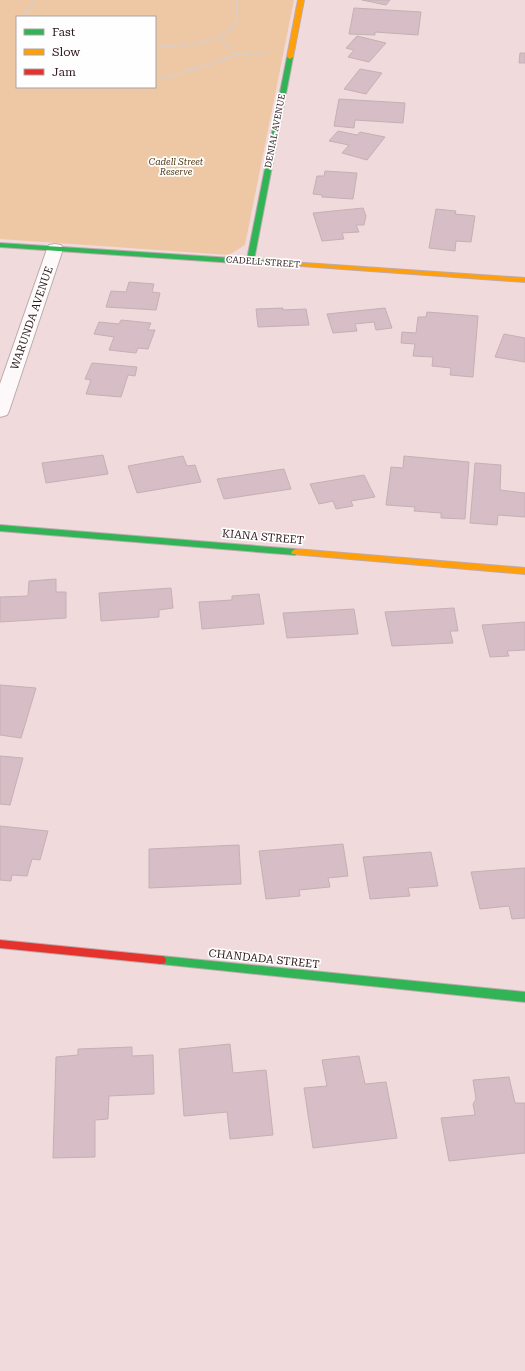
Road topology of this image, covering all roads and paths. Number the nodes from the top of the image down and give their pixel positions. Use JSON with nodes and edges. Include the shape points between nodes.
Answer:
{"nodes":[{"id":1,"x":35,"y":0,"type":"edge"},
{"id":2,"x":237,"y":0,"type":"edge"},
{"id":3,"x":301,"y":0,"type":"edge"},
{"id":4,"x":25,"y":16,"type":"edge"},
{"id":5,"x":221,"y":38,"type":"junction"},
{"id":6,"x":156,"y":48,"type":"edge"},
{"id":7,"x":156,"y":78,"type":"edge"},
{"id":8,"x":0,"y":245,"type":"edge"},
{"id":9,"x":55,"y":249,"type":"junction"},
{"id":10,"x":250,"y":262,"type":"junction"},
{"id":11,"x":525,"y":280,"type":"edge"},
{"id":12,"x":0,"y":411,"type":"edge"},
{"id":13,"x":0,"y":528,"type":"edge"},
{"id":14,"x":525,"y":570,"type":"edge"},
{"id":15,"x":0,"y":944,"type":"edge"},
{"id":16,"x":525,"y":997,"type":"edge"}],
"edges":[{"from":1,"to":4,"type":"path"},
{"from":2,"to":5,"type":"path","via":[[238,15],[235,26]]},
{"from":3,"to":10,"type":"street","name":"DENIAL AVENUE"},
{"from":5,"to":6,"type":"path"},
{"from":5,"to":7,"type":"path","via":[[237,55],[171,76]]},
{"from":8,"to":9,"type":"street","name":"CADELL STREET"},
{"from":9,"to":10,"type":"street","name":"CADELL STREET"},
{"from":9,"to":12,"type":"street","name":"WARUNDA AVENUE"},
{"from":10,"to":11,"type":"street","name":"CADELL STREET"},
{"from":13,"to":14,"type":"street","name":"KIANA STREET"},
{"from":15,"to":16,"type":"street","name":"CHANDADA STREET"}]}
